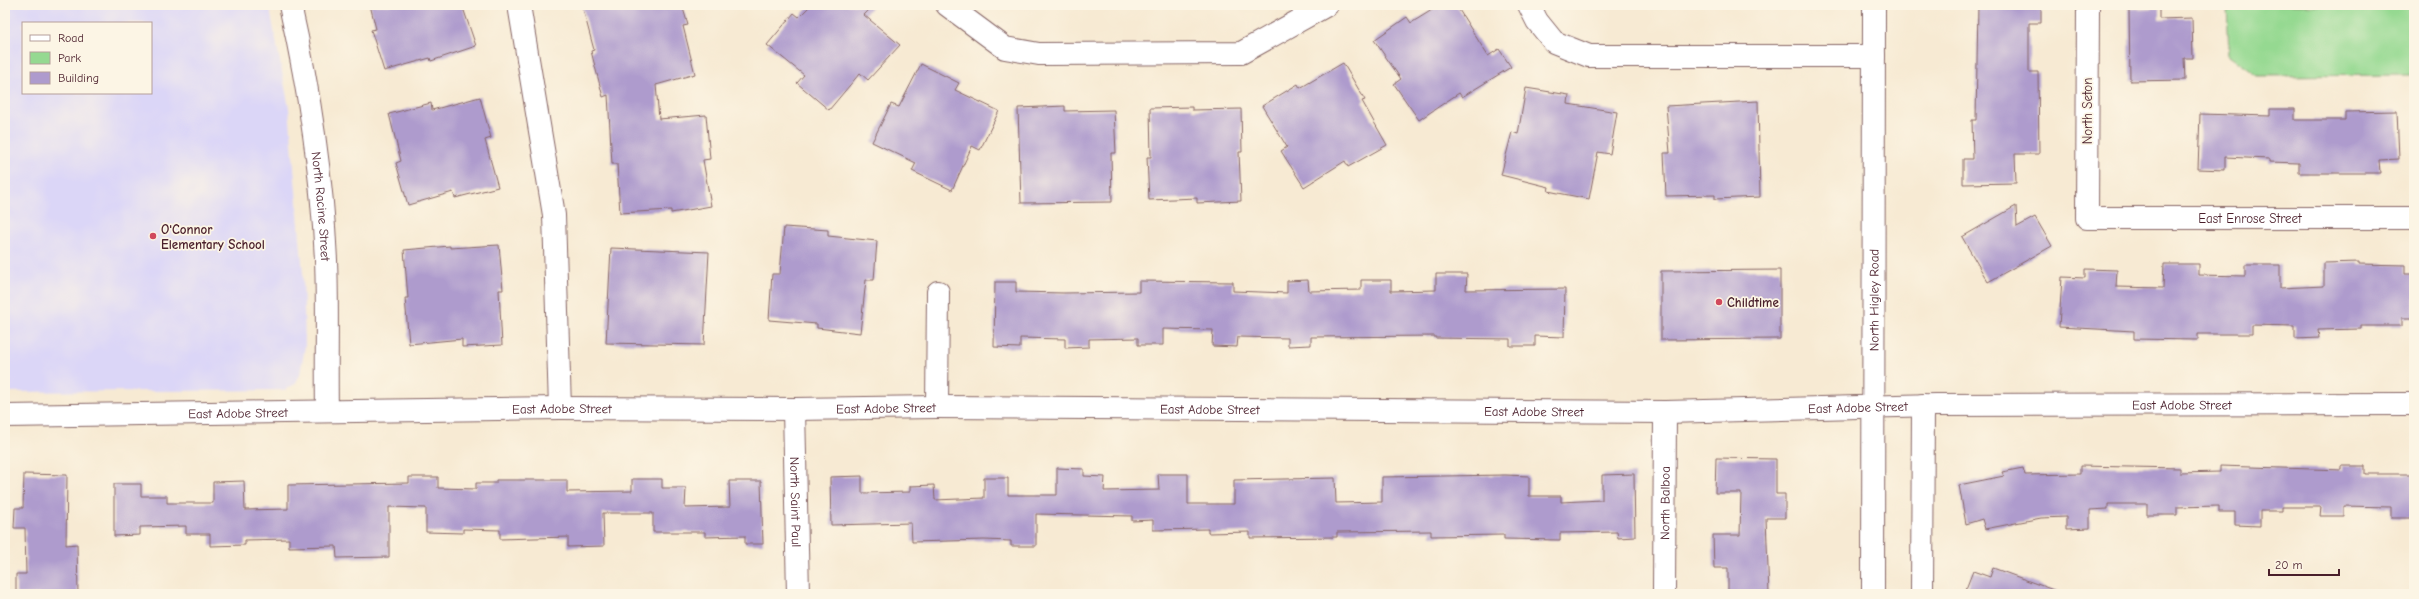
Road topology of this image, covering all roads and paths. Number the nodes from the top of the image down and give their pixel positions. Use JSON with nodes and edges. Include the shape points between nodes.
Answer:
{"nodes":[{"id":1,"x":290,"y":5,"type":"edge"},
{"id":2,"x":519,"y":5,"type":"edge"},
{"id":3,"x":947,"y":5,"type":"edge"},
{"id":4,"x":1327,"y":5,"type":"edge"},
{"id":5,"x":1528,"y":5,"type":"edge"},
{"id":6,"x":1874,"y":5,"type":"edge"},
{"id":7,"x":2088,"y":5,"type":"edge"},
{"id":8,"x":1874,"y":56,"type":"junction"},
{"id":9,"x":2087,"y":218,"type":"joint"},
{"id":10,"x":2414,"y":218,"type":"edge"},
{"id":11,"x":938,"y":292,"type":"dead end"},
{"id":12,"x":2414,"y":404,"type":"edge"},
{"id":13,"x":1923,"y":405,"type":"junction"},
{"id":14,"x":1874,"y":406,"type":"junction"},
{"id":15,"x":937,"y":407,"type":"junction"},
{"id":16,"x":560,"y":408,"type":"junction"},
{"id":17,"x":794,"y":409,"type":"junction"},
{"id":18,"x":327,"y":411,"type":"junction"},
{"id":19,"x":1665,"y":412,"type":"junction"},
{"id":20,"x":5,"y":416,"type":"edge"},
{"id":21,"x":798,"y":594,"type":"edge"},
{"id":22,"x":1664,"y":594,"type":"edge"},
{"id":23,"x":1873,"y":594,"type":"edge"},
{"id":24,"x":1922,"y":594,"type":"edge"}],
"edges":[{"from":1,"to":18,"type":"street","name":"North Racine Street","via":[[305,74],[321,200],[326,261]]},
{"from":2,"to":16,"type":"street","via":[[554,215]]},
{"from":3,"to":4,"type":"street","via":[[1006,48],[1047,54],[1241,53]]},
{"from":5,"to":8,"type":"street","via":[[1554,42],[1589,56]]},
{"from":6,"to":8,"type":"street","name":"North Higley Road"},
{"from":7,"to":9,"type":"street","name":"North Seton"},
{"from":8,"to":14,"type":"street","name":"North Higley Road"},
{"from":9,"to":10,"type":"street","name":"East Enrose Street"},
{"from":11,"to":15,"type":"street"},
{"from":12,"to":13,"type":"street","name":"East Adobe Street"},
{"from":13,"to":14,"type":"street","name":"East Adobe Street"},
{"from":13,"to":24,"type":"street"},
{"from":14,"to":19,"type":"street","name":"East Adobe Street"},
{"from":14,"to":23,"type":"street","name":"North Higley Road"},
{"from":15,"to":17,"type":"street","name":"East Adobe Street"},
{"from":15,"to":19,"type":"street","name":"East Adobe Street"},
{"from":16,"to":17,"type":"street","name":"East Adobe Street"},
{"from":16,"to":18,"type":"street","name":"East Adobe Street"},
{"from":17,"to":21,"type":"street","name":"North Saint Paul"},
{"from":18,"to":20,"type":"street","name":"East Adobe Street"},
{"from":19,"to":22,"type":"street","name":"North Balboa"}]}
